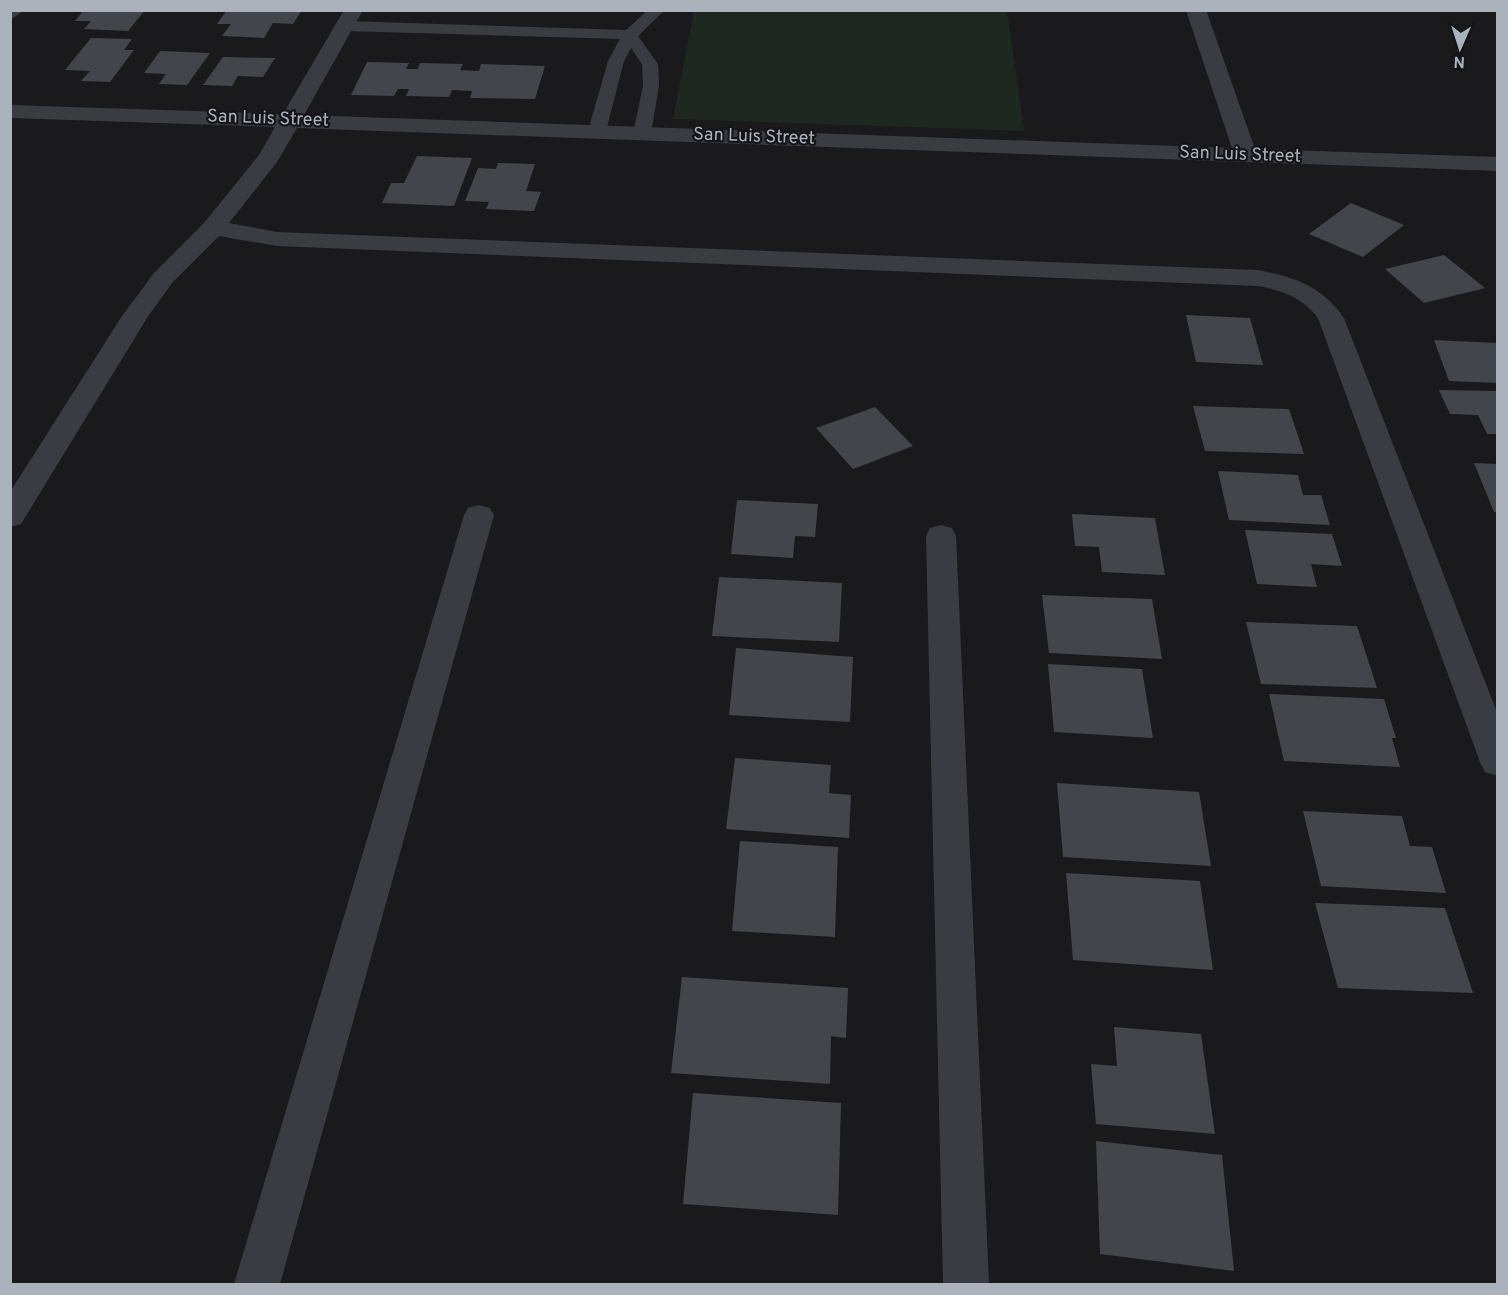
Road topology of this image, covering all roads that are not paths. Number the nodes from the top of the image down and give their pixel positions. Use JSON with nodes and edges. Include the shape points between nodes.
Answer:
{"nodes":[{"id":1,"x":16,"y":10,"type":"edge"},
{"id":2,"x":658,"y":10,"type":"edge"},
{"id":3,"x":1196,"y":10,"type":"edge"},
{"id":4,"x":10,"y":14,"type":"edge"},
{"id":5,"x":350,"y":18,"type":"edge"},
{"id":6,"x":630,"y":35,"type":"junction"},
{"id":7,"x":10,"y":111,"type":"edge"},
{"id":8,"x":291,"y":120,"type":"junction"},
{"id":9,"x":597,"y":131,"type":"junction"},
{"id":10,"x":642,"y":133,"type":"junction"},
{"id":11,"x":1246,"y":156,"type":"junction"},
{"id":12,"x":1492,"y":164,"type":"edge"},
{"id":13,"x":1497,"y":185,"type":"edge"},
{"id":14,"x":213,"y":228,"type":"junction"},
{"id":15,"x":480,"y":515,"type":"dead end"},
{"id":16,"x":10,"y":517,"type":"edge"},
{"id":17,"x":942,"y":536,"type":"dead end"},
{"id":18,"x":1497,"y":762,"type":"edge"},
{"id":19,"x":257,"y":1284,"type":"edge"},
{"id":20,"x":966,"y":1284,"type":"edge"}],
"edges":[{"from":1,"to":4,"type":"street"},
{"from":2,"to":6,"type":"lane"},
{"from":3,"to":11,"type":"street"},
{"from":5,"to":6,"type":"lane"},
{"from":5,"to":8,"type":"street"},
{"from":6,"to":9,"type":"lane","via":[[616,61]]},
{"from":6,"to":10,"type":"lane","via":[[650,64],[651,86]]},
{"from":7,"to":8,"type":"street","name":"San Luis Street"},
{"from":8,"to":9,"type":"street","name":"San Luis Street"},
{"from":8,"to":14,"type":"street","via":[[246,189]]},
{"from":9,"to":10,"type":"street","name":"San Luis Street"},
{"from":10,"to":11,"type":"street","name":"San Luis Street"},
{"from":11,"to":12,"type":"street","name":"San Luis Street"},
{"from":12,"to":13,"type":"street"},
{"from":14,"to":16,"type":"street","via":[[163,278],[135,315]]},
{"from":14,"to":18,"type":"street","via":[[277,239],[1285,282],[1321,303],[1331,318]]},
{"from":15,"to":19,"type":"street"},
{"from":17,"to":20,"type":"street"}]}
